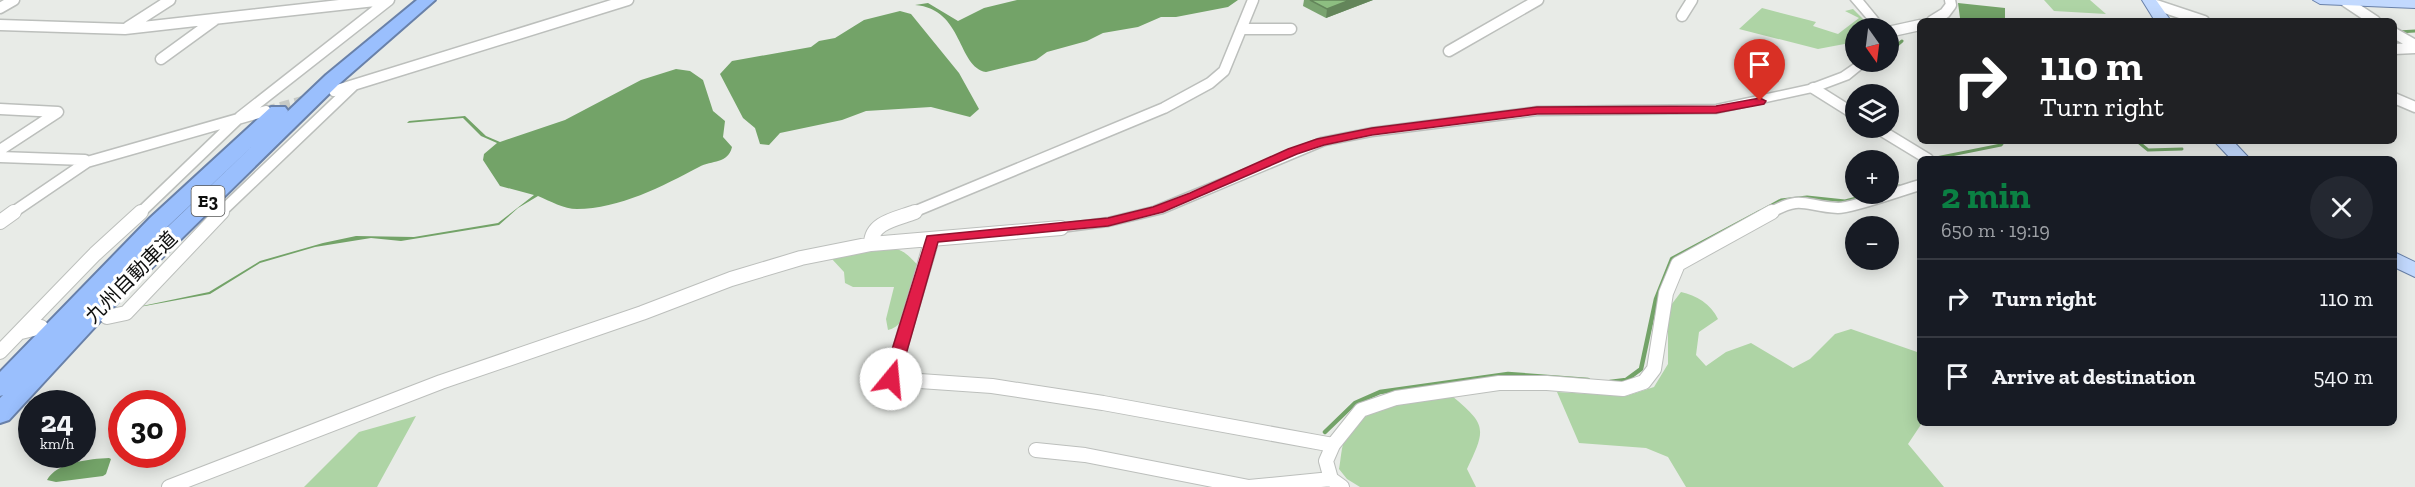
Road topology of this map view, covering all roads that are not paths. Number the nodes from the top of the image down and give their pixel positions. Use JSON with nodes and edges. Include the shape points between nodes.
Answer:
{"nodes":[{"id":1,"x":14,"y":0,"type":"edge"},
{"id":2,"x":170,"y":0,"type":"edge"},
{"id":3,"x":384,"y":0,"type":"edge"},
{"id":4,"x":389,"y":0,"type":"edge"},
{"id":5,"x":410,"y":0,"type":"edge"},
{"id":6,"x":427,"y":0,"type":"edge"},
{"id":7,"x":628,"y":0,"type":"edge"},
{"id":8,"x":1253,"y":0,"type":"edge"},
{"id":9,"x":1538,"y":0,"type":"edge"},
{"id":10,"x":1692,"y":0,"type":"edge"},
{"id":11,"x":1857,"y":0,"type":"edge"},
{"id":12,"x":1950,"y":0,"type":"edge"},
{"id":13,"x":2320,"y":0,"type":"edge"},
{"id":14,"x":2346,"y":1,"type":"edge"},
{"id":15,"x":2151,"y":2,"type":"edge"},
{"id":16,"x":307,"y":4,"type":"edge"},
{"id":17,"x":2415,"y":4,"type":"edge"},
{"id":18,"x":0,"y":8,"type":"edge"},
{"id":19,"x":1682,"y":16,"type":"dead end"},
{"id":20,"x":216,"y":18,"type":"junction"},
{"id":21,"x":1872,"y":18,"type":"edge"},
{"id":22,"x":1937,"y":18,"type":"edge"},
{"id":23,"x":2161,"y":18,"type":"edge"},
{"id":24,"x":2196,"y":18,"type":"edge"},
{"id":25,"x":2371,"y":18,"type":"edge"},
{"id":26,"x":0,"y":25,"type":"edge"},
{"id":27,"x":1917,"y":26,"type":"edge"},
{"id":28,"x":124,"y":29,"type":"junction"},
{"id":29,"x":1241,"y":29,"type":"junction"},
{"id":30,"x":1291,"y":29,"type":"dead end"},
{"id":31,"x":1899,"y":30,"type":"edge"},
{"id":32,"x":2397,"y":35,"type":"edge"},
{"id":33,"x":2415,"y":46,"type":"edge"},
{"id":34,"x":2397,"y":49,"type":"edge"},
{"id":35,"x":1449,"y":51,"type":"dead end"},
{"id":36,"x":161,"y":59,"type":"dead end"},
{"id":37,"x":1850,"y":72,"type":"edge"},
{"id":38,"x":354,"y":85,"type":"junction"},
{"id":39,"x":1813,"y":88,"type":"junction"},
{"id":40,"x":334,"y":92,"type":"dead end"},
{"id":41,"x":2397,"y":99,"type":"edge"},
{"id":42,"x":1845,"y":107,"type":"edge"},
{"id":43,"x":2415,"y":107,"type":"edge"},
{"id":44,"x":0,"y":109,"type":"edge"},
{"id":45,"x":266,"y":111,"type":"tunnel mouth"},
{"id":46,"x":240,"y":117,"type":"junction"},
{"id":47,"x":1893,"y":138,"type":"edge"},
{"id":48,"x":2226,"y":144,"type":"edge"},
{"id":49,"x":0,"y":150,"type":"edge"},
{"id":50,"x":1923,"y":156,"type":"edge"},
{"id":51,"x":2238,"y":156,"type":"edge"},
{"id":52,"x":0,"y":157,"type":"edge"},
{"id":53,"x":92,"y":160,"type":"junction"},
{"id":54,"x":1917,"y":186,"type":"edge"},
{"id":55,"x":5,"y":214,"type":"edge"},
{"id":56,"x":0,"y":222,"type":"edge"},
{"id":57,"x":1061,"y":228,"type":"joint"},
{"id":58,"x":932,"y":239,"type":"junction"},
{"id":59,"x":871,"y":244,"type":"junction"},
{"id":60,"x":2397,"y":260,"type":"edge"},
{"id":61,"x":2415,"y":271,"type":"edge"},
{"id":62,"x":107,"y":316,"type":"dead end"},
{"id":63,"x":41,"y":327,"type":"dead end"},
{"id":64,"x":20,"y":332,"type":"junction"},
{"id":65,"x":0,"y":352,"type":"edge"},
{"id":66,"x":0,"y":387,"type":"edge"},
{"id":67,"x":0,"y":414,"type":"edge"},
{"id":68,"x":1333,"y":445,"type":"junction"},
{"id":69,"x":1036,"y":450,"type":"dead end"},
{"id":70,"x":1336,"y":483,"type":"edge"},
{"id":71,"x":169,"y":487,"type":"edge"}],
"edges":[{"from":1,"to":18,"type":"street"},
{"from":2,"to":28,"type":"street"},
{"from":3,"to":16,"type":"street"},
{"from":4,"to":46,"type":"street"},
{"from":5,"to":66,"type":"highway","name":"九州自動車道","number":"E3","via":[[306,86],[158,223]]},
{"from":6,"to":67,"type":"highway","name":"九州自動車道","number":"E3","via":[[333,79],[121,285]]},
{"from":7,"to":38,"type":"street"},
{"from":8,"to":29,"type":"street"},
{"from":9,"to":35,"type":"street"},
{"from":10,"to":19,"type":"street"},
{"from":11,"to":21,"type":"street"},
{"from":12,"to":22,"type":"street","via":[[1951,5]]},
{"from":13,"to":14,"type":"main road"},
{"from":14,"to":17,"type":"main road"},
{"from":14,"to":25,"type":"street"},
{"from":15,"to":23,"type":"main road"},
{"from":15,"to":24,"type":"street"},
{"from":16,"to":20,"type":"street"},
{"from":20,"to":28,"type":"street"},
{"from":20,"to":36,"type":"street"},
{"from":26,"to":28,"type":"street"},
{"from":27,"to":31,"type":"street"},
{"from":29,"to":30,"type":"street"},
{"from":29,"to":59,"type":"street","via":[[1224,71],[1210,83],[1164,108],[876,228]]},
{"from":32,"to":33,"type":"street"},
{"from":33,"to":34,"type":"street"},
{"from":37,"to":39,"type":"street"},
{"from":38,"to":40,"type":"street"},
{"from":38,"to":62,"type":"street","via":[[227,206],[126,314]]},
{"from":39,"to":42,"type":"street"},
{"from":39,"to":57,"type":"street","via":[[1716,109],[1537,111],[1372,132],[1292,152],[1158,210]]},
{"from":41,"to":43,"type":"street"},
{"from":44,"to":49,"type":"street","via":[[58,112]]},
{"from":45,"to":46,"type":"street"},
{"from":46,"to":53,"type":"street"},
{"from":46,"to":64,"type":"street","via":[[95,254]]},
{"from":47,"to":50,"type":"street"},
{"from":48,"to":51,"type":"main road"},
{"from":52,"to":53,"type":"street"},
{"from":53,"to":55,"type":"street"},
{"from":54,"to":68,"type":"street","via":[[1839,208],[1804,201],[1786,204],[1678,264],[1666,293],[1654,369],[1644,382],[1623,389],[1547,382],[1499,383],[1396,398],[1361,410]]},
{"from":55,"to":56,"type":"street"},
{"from":57,"to":58,"type":"street"},
{"from":58,"to":59,"type":"street"},
{"from":58,"to":68,"type":"street","via":[[891,379],[992,386]]},
{"from":59,"to":71,"type":"street","via":[[801,258],[731,279],[441,382]]},
{"from":60,"to":61,"type":"main road"},
{"from":63,"to":64,"type":"street"},
{"from":64,"to":65,"type":"street"},
{"from":68,"to":70,"type":"street","via":[[1326,461]]},
{"from":69,"to":70,"type":"street","via":[[1085,455],[1249,487]]}]}
